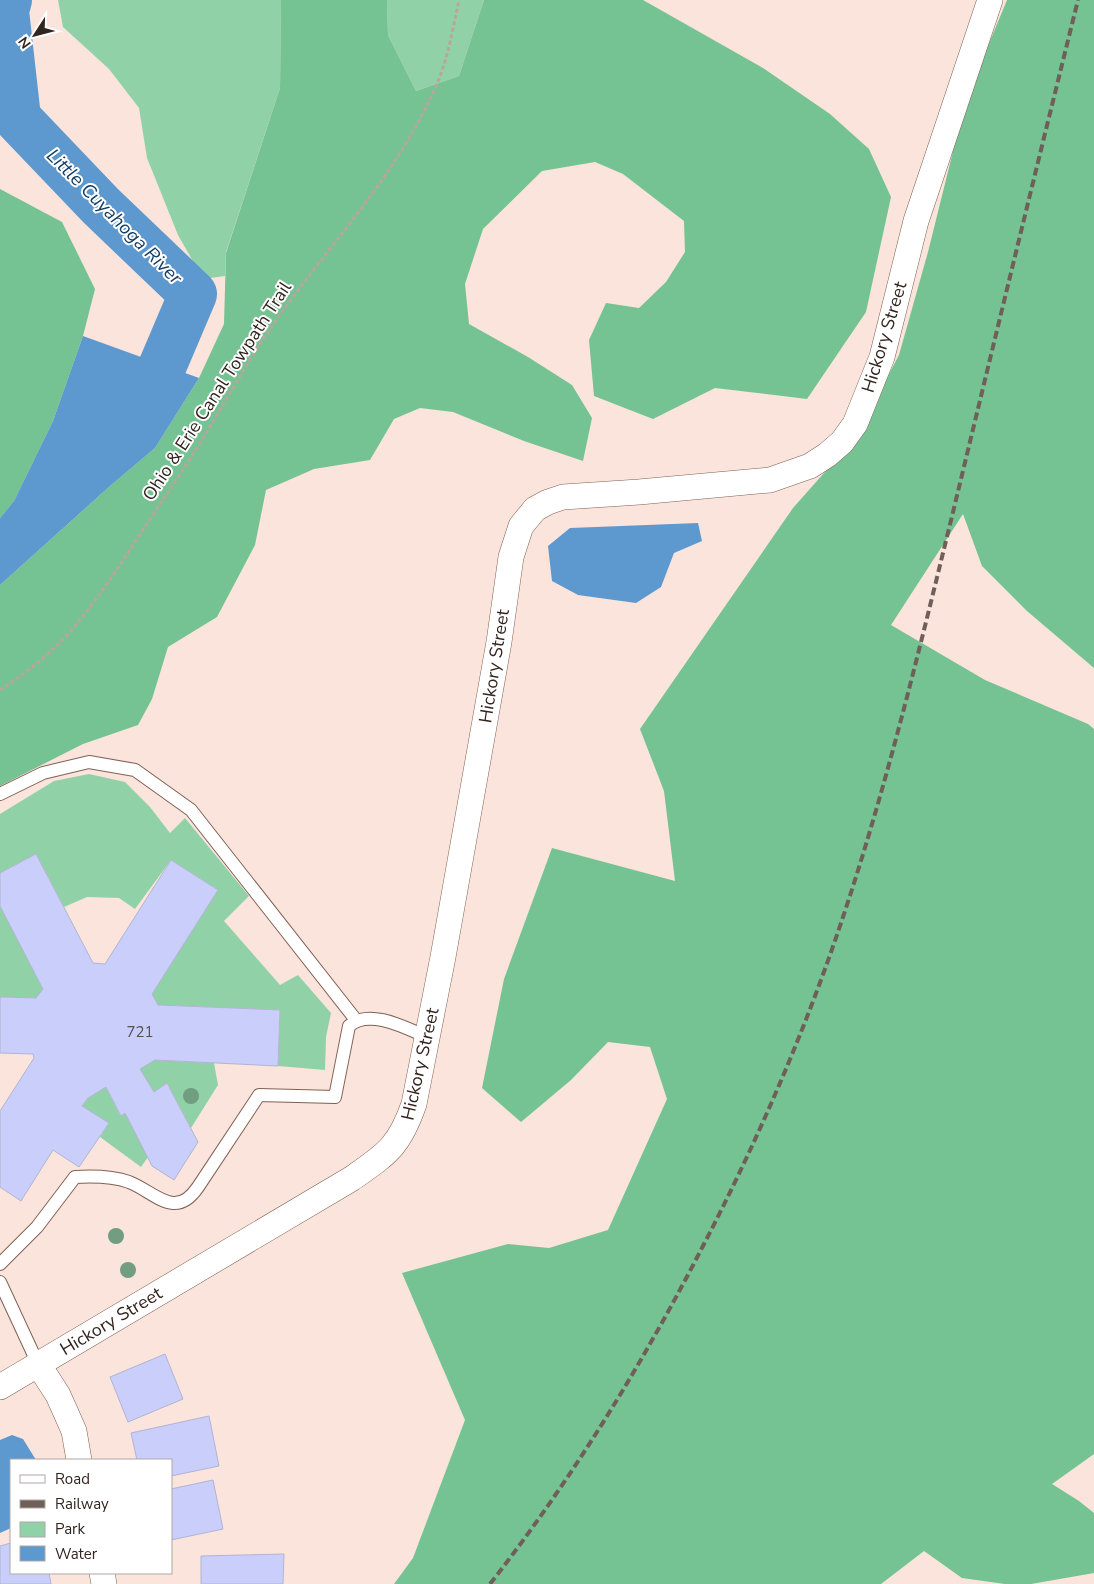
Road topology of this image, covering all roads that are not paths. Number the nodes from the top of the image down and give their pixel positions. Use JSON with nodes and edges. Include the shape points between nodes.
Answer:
{"nodes":[{"id":1,"x":990,"y":0,"type":"edge"},
{"id":2,"x":0,"y":794,"type":"edge"},
{"id":3,"x":356,"y":1020,"type":"junction"},
{"id":4,"x":427,"y":1037,"type":"junction"},
{"id":5,"x":0,"y":1264,"type":"edge"},
{"id":6,"x":0,"y":1282,"type":"edge"},
{"id":7,"x":38,"y":1364,"type":"junction"},
{"id":8,"x":0,"y":1387,"type":"edge"},
{"id":9,"x":79,"y":1459,"type":"edge"}],
"edges":[{"from":1,"to":4,"type":"street","name":"Hickory Street","via":[[916,221],[882,356],[855,424],[842,442],[810,466],[770,480],[563,497],[535,509],[521,526],[511,557],[499,642]]},
{"from":2,"to":3,"type":"lane","via":[[43,773],[89,762],[136,770],[191,810]]},
{"from":3,"to":4,"type":"lane","via":[[389,1022]]},
{"from":3,"to":5,"type":"lane","via":[[349,1026],[334,1097],[259,1095],[193,1196],[172,1204],[128,1182],[93,1176],[75,1177],[37,1227]]},
{"from":4,"to":7,"type":"street","name":"Hickory Street","via":[[414,1104],[406,1127],[394,1146],[379,1160]]},
{"from":6,"to":7,"type":"lane"},
{"from":7,"to":8,"type":"street","name":"Hickory Street"},
{"from":7,"to":9,"type":"street","via":[[58,1395],[74,1431]]}]}
